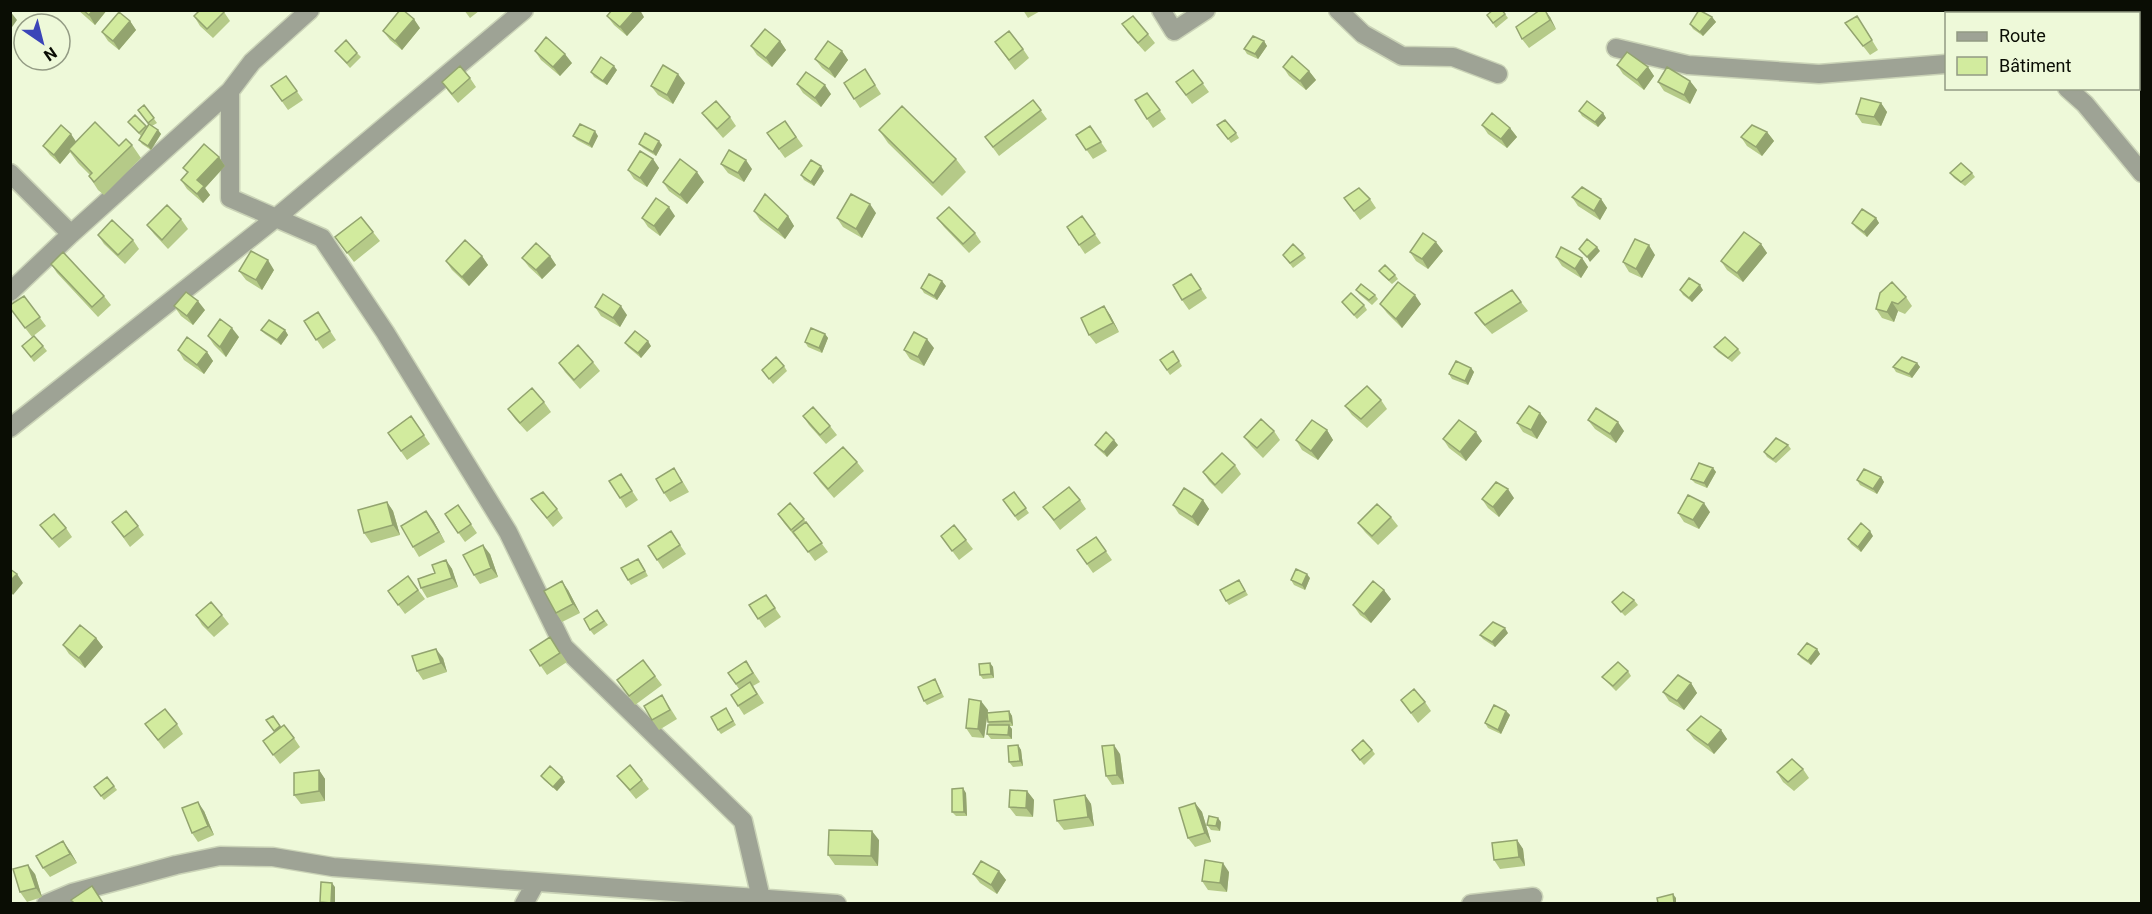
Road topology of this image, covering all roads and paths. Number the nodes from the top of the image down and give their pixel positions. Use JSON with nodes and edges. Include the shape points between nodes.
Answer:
{"nodes":[{"id":1,"x":310,"y":10,"type":"edge"},
{"id":2,"x":524,"y":10,"type":"edge"},
{"id":3,"x":1161,"y":10,"type":"edge"},
{"id":4,"x":1206,"y":10,"type":"edge"},
{"id":5,"x":1338,"y":10,"type":"edge"},
{"id":6,"x":1616,"y":48,"type":"dead end"},
{"id":7,"x":1945,"y":64,"type":"edge"},
{"id":8,"x":1498,"y":74,"type":"dead end"},
{"id":9,"x":2069,"y":90,"type":"edge"},
{"id":10,"x":230,"y":91,"type":"junction"},
{"id":11,"x":10,"y":173,"type":"edge"},
{"id":12,"x":2142,"y":173,"type":"edge"},
{"id":13,"x":277,"y":217,"type":"junction"},
{"id":14,"x":72,"y":234,"type":"junction"},
{"id":15,"x":10,"y":292,"type":"edge"},
{"id":16,"x":10,"y":428,"type":"edge"},
{"id":17,"x":536,"y":882,"type":"junction"},
{"id":18,"x":1533,"y":897,"type":"dead end"},
{"id":19,"x":761,"y":898,"type":"junction"},
{"id":20,"x":46,"y":903,"type":"edge"},
{"id":21,"x":524,"y":903,"type":"edge"},
{"id":22,"x":837,"y":903,"type":"edge"},
{"id":23,"x":1471,"y":903,"type":"edge"}],
"edges":[{"from":1,"to":10,"type":"street","via":[[252,62]]},
{"from":2,"to":13,"type":"street"},
{"from":3,"to":4,"type":"street","via":[[1174,31]]},
{"from":5,"to":8,"type":"street","via":[[1363,34],[1402,56],[1453,57]]},
{"from":6,"to":7,"type":"street","via":[[1688,65],[1819,74]]},
{"from":9,"to":12,"type":"street"},
{"from":10,"to":13,"type":"street","via":[[230,198]]},
{"from":10,"to":14,"type":"street"},
{"from":11,"to":14,"type":"street"},
{"from":13,"to":16,"type":"street"},
{"from":13,"to":19,"type":"street","via":[[322,238],[386,332],[508,532],[564,647],[743,821]]},
{"from":14,"to":15,"type":"street"},
{"from":17,"to":19,"type":"street"},
{"from":17,"to":20,"type":"street","via":[[333,867],[273,857],[220,856]]},
{"from":17,"to":21,"type":"street"},
{"from":18,"to":23,"type":"street"},
{"from":19,"to":22,"type":"street"}]}
